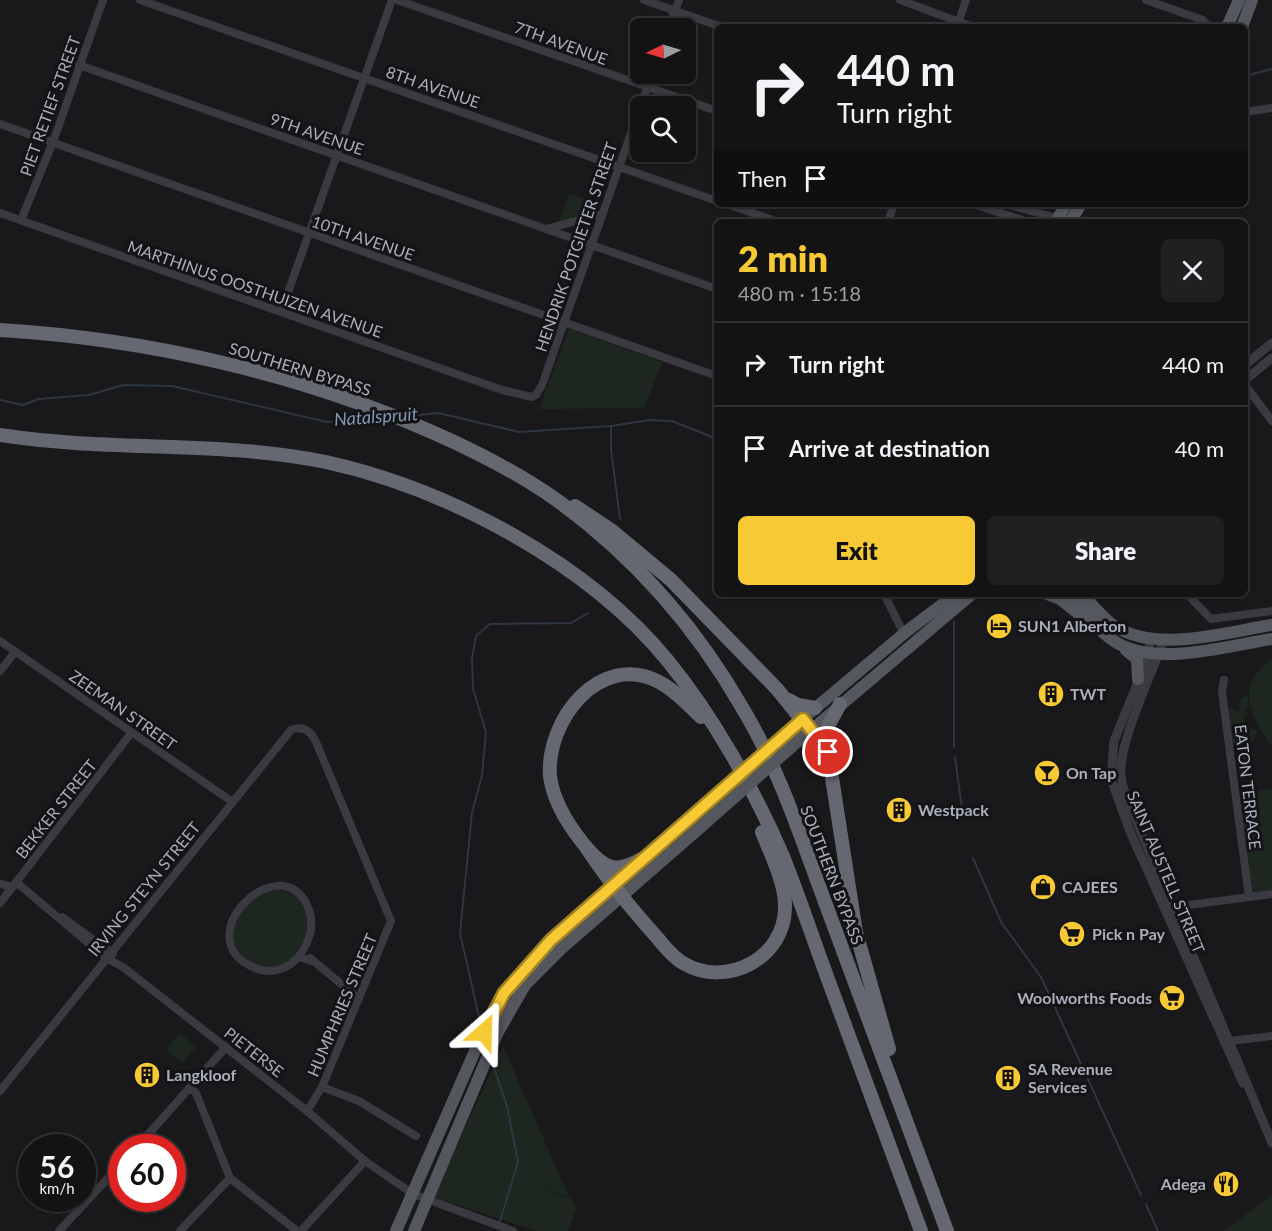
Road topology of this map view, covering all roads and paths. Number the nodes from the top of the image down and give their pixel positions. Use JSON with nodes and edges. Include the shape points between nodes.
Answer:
{"nodes":[{"id":1,"x":103,"y":0,"type":"edge"},
{"id":2,"x":141,"y":0,"type":"edge"},
{"id":3,"x":392,"y":0,"type":"edge"},
{"id":4,"x":397,"y":0,"type":"edge"},
{"id":5,"x":644,"y":0,"type":"edge"},
{"id":6,"x":679,"y":0,"type":"edge"},
{"id":7,"x":900,"y":0,"type":"edge"},
{"id":8,"x":966,"y":0,"type":"edge"},
{"id":9,"x":1146,"y":0,"type":"edge"},
{"id":10,"x":1239,"y":0,"type":"edge"},
{"id":11,"x":1252,"y":0,"type":"edge"},
{"id":12,"x":675,"y":11,"type":"junction"},
{"id":13,"x":672,"y":18,"type":"edge"},
{"id":14,"x":714,"y":24,"type":"edge"},
{"id":15,"x":957,"y":24,"type":"edge"},
{"id":16,"x":1206,"y":24,"type":"edge"},
{"id":17,"x":1228,"y":24,"type":"edge"},
{"id":18,"x":1243,"y":24,"type":"edge"},
{"id":19,"x":79,"y":65,"type":"junction"},
{"id":20,"x":363,"y":77,"type":"junction"},
{"id":21,"x":648,"y":84,"type":"edge"},
{"id":22,"x":647,"y":88,"type":"junction"},
{"id":23,"x":1272,"y":108,"type":"edge"},
{"id":24,"x":714,"y":110,"type":"edge"},
{"id":25,"x":1248,"y":112,"type":"edge"},
{"id":26,"x":0,"y":124,"type":"edge"},
{"id":27,"x":53,"y":142,"type":"junction"},
{"id":28,"x":336,"y":155,"type":"junction"},
{"id":29,"x":619,"y":167,"type":"junction"},
{"id":30,"x":714,"y":200,"type":"edge"},
{"id":31,"x":736,"y":207,"type":"edge"},
{"id":32,"x":981,"y":207,"type":"edge"},
{"id":33,"x":1014,"y":207,"type":"edge"},
{"id":34,"x":1078,"y":207,"type":"edge"},
{"id":35,"x":0,"y":213,"type":"edge"},
{"id":36,"x":602,"y":214,"type":"junction"},
{"id":37,"x":770,"y":219,"type":"edge"},
{"id":38,"x":1017,"y":219,"type":"edge"},
{"id":39,"x":1057,"y":219,"type":"edge"},
{"id":40,"x":1067,"y":219,"type":"edge"},
{"id":41,"x":21,"y":220,"type":"junction"},
{"id":42,"x":573,"y":222,"type":"junction"},
{"id":43,"x":544,"y":230,"type":"junction"},
{"id":44,"x":309,"y":233,"type":"junction"},
{"id":45,"x":574,"y":241,"type":"junction"},
{"id":46,"x":591,"y":247,"type":"junction"},
{"id":47,"x":714,"y":288,"type":"edge"},
{"id":48,"x":281,"y":312,"type":"junction"},
{"id":49,"x":563,"y":322,"type":"junction"},
{"id":50,"x":0,"y":330,"type":"edge"},
{"id":51,"x":1272,"y":343,"type":"edge"},
{"id":52,"x":1272,"y":358,"type":"edge"},
{"id":53,"x":1248,"y":362,"type":"edge"},
{"id":54,"x":714,"y":375,"type":"edge"},
{"id":55,"x":1248,"y":378,"type":"edge"},
{"id":56,"x":502,"y":390,"type":"joint"},
{"id":57,"x":1248,"y":393,"type":"edge"},
{"id":58,"x":1272,"y":421,"type":"edge"},
{"id":59,"x":0,"y":435,"type":"edge"},
{"id":60,"x":531,"y":483,"type":"junction"},
{"id":61,"x":885,"y":597,"type":"edge"},
{"id":62,"x":960,"y":597,"type":"edge"},
{"id":63,"x":963,"y":597,"type":"edge"},
{"id":64,"x":1055,"y":597,"type":"edge"},
{"id":65,"x":1072,"y":597,"type":"edge"},
{"id":66,"x":1086,"y":597,"type":"edge"},
{"id":67,"x":1190,"y":597,"type":"edge"},
{"id":68,"x":940,"y":602,"type":"edge"},
{"id":69,"x":1272,"y":611,"type":"edge"},
{"id":70,"x":1272,"y":625,"type":"edge"},
{"id":71,"x":1099,"y":629,"type":"junction"},
{"id":72,"x":906,"y":633,"type":"junction"},
{"id":73,"x":1272,"y":639,"type":"edge"},
{"id":74,"x":0,"y":640,"type":"edge"},
{"id":75,"x":1157,"y":640,"type":"junction"},
{"id":76,"x":1115,"y":642,"type":"junction"},
{"id":77,"x":15,"y":652,"type":"junction"},
{"id":78,"x":1153,"y":653,"type":"junction"},
{"id":79,"x":0,"y":672,"type":"edge"},
{"id":80,"x":1138,"y":679,"type":"junction"},
{"id":81,"x":1224,"y":680,"type":"dead end"},
{"id":82,"x":784,"y":698,"type":"junction"},
{"id":83,"x":840,"y":704,"type":"junction"},
{"id":84,"x":815,"y":708,"type":"junction"},
{"id":85,"x":807,"y":724,"type":"junction"},
{"id":86,"x":716,"y":731,"type":"junction"},
{"id":87,"x":132,"y":732,"type":"junction"},
{"id":88,"x":316,"y":742,"type":"joint"},
{"id":89,"x":828,"y":752,"type":"junction"},
{"id":90,"x":737,"y":766,"type":"junction"},
{"id":91,"x":231,"y":801,"type":"junction"},
{"id":92,"x":586,"y":847,"type":"junction"},
{"id":93,"x":650,"y":854,"type":"junction"},
{"id":94,"x":0,"y":884,"type":"edge"},
{"id":95,"x":14,"y":885,"type":"junction"},
{"id":96,"x":617,"y":892,"type":"junction"},
{"id":97,"x":1272,"y":894,"type":"edge"},
{"id":98,"x":1248,"y":897,"type":"junction"},
{"id":99,"x":0,"y":903,"type":"edge"},
{"id":100,"x":1174,"y":907,"type":"junction"},
{"id":101,"x":305,"y":948,"type":"junction"},
{"id":102,"x":109,"y":955,"type":"junction"},
{"id":103,"x":298,"y":958,"type":"junction"},
{"id":104,"x":311,"y":961,"type":"junction"},
{"id":105,"x":359,"y":999,"type":"junction"},
{"id":106,"x":1272,"y":1036,"type":"edge"},
{"id":107,"x":1230,"y":1041,"type":"junction"},
{"id":108,"x":226,"y":1047,"type":"junction"},
{"id":109,"x":322,"y":1087,"type":"junction"},
{"id":110,"x":190,"y":1088,"type":"junction"},
{"id":111,"x":0,"y":1091,"type":"edge"},
{"id":112,"x":1257,"y":1108,"type":"junction"},
{"id":113,"x":307,"y":1111,"type":"junction"},
{"id":114,"x":149,"y":1134,"type":"edge"},
{"id":115,"x":416,"y":1136,"type":"dead end"},
{"id":116,"x":1272,"y":1143,"type":"edge"},
{"id":117,"x":365,"y":1161,"type":"junction"},
{"id":118,"x":923,"y":1166,"type":"junction"},
{"id":119,"x":108,"y":1178,"type":"edge"},
{"id":120,"x":230,"y":1178,"type":"junction"},
{"id":121,"x":413,"y":1194,"type":"junction"},
{"id":122,"x":426,"y":1200,"type":"junction"},
{"id":123,"x":502,"y":1229,"type":"edge"},
{"id":124,"x":59,"y":1231,"type":"edge"},
{"id":125,"x":180,"y":1231,"type":"edge"},
{"id":126,"x":299,"y":1231,"type":"edge"},
{"id":127,"x":396,"y":1231,"type":"edge"},
{"id":128,"x":414,"y":1231,"type":"edge"},
{"id":129,"x":513,"y":1231,"type":"edge"},
{"id":130,"x":921,"y":1231,"type":"edge"},
{"id":131,"x":947,"y":1231,"type":"edge"}],
"edges":[{"from":1,"to":19,"type":"street","name":"PIET RETIEF STREET"},
{"from":2,"to":20,"type":"street","name":"8TH AVENUE"},
{"from":3,"to":20,"type":"street"},
{"from":4,"to":22,"type":"street","name":"7TH AVENUE"},
{"from":5,"to":12,"type":"street"},
{"from":6,"to":12,"type":"street"},
{"from":7,"to":15,"type":"street"},
{"from":8,"to":15,"type":"street"},
{"from":9,"to":16,"type":"street"},
{"from":10,"to":17,"type":"main road"},
{"from":11,"to":18,"type":"main road"},
{"from":12,"to":13,"type":"street"},
{"from":12,"to":14,"type":"street"},
{"from":19,"to":27,"type":"street","name":"PIET RETIEF STREET"},
{"from":19,"to":28,"type":"street","name":"9TH AVENUE"},
{"from":20,"to":28,"type":"street"},
{"from":20,"to":29,"type":"street","name":"8TH AVENUE"},
{"from":21,"to":22,"type":"street","name":"HENDRIK POTGIETER STREET"},
{"from":22,"to":24,"type":"street","name":"7TH AVENUE"},
{"from":22,"to":29,"type":"street","name":"HENDRIK POTGIETER STREET"},
{"from":23,"to":25,"type":"street"},
{"from":26,"to":27,"type":"street","name":"10TH AVENUE"},
{"from":27,"to":41,"type":"street","name":"PIET RETIEF STREET"},
{"from":27,"to":44,"type":"street","name":"10TH AVENUE"},
{"from":28,"to":43,"type":"street","name":"9TH AVENUE"},
{"from":28,"to":44,"type":"street"},
{"from":29,"to":30,"type":"street","name":"8TH AVENUE"},
{"from":29,"to":36,"type":"street","name":"HENDRIK POTGIETER STREET"},
{"from":31,"to":37,"type":"street"},
{"from":32,"to":38,"type":"street"},
{"from":33,"to":39,"type":"street"},
{"from":34,"to":40,"type":"main road"},
{"from":35,"to":41,"type":"street","name":"MARTHINUS OOSTHUIZEN AVENUE"},
{"from":36,"to":42,"type":"street"},
{"from":36,"to":46,"type":"street","name":"HENDRIK POTGIETER STREET"},
{"from":41,"to":48,"type":"street","name":"MARTHINUS OOSTHUIZEN AVENUE"},
{"from":42,"to":43,"type":"street"},
{"from":42,"to":45,"type":"street"},
{"from":43,"to":45,"type":"street","name":"9TH AVENUE"},
{"from":44,"to":48,"type":"street"},
{"from":44,"to":49,"type":"street","name":"10TH AVENUE"},
{"from":45,"to":46,"type":"street","name":"9TH AVENUE"},
{"from":46,"to":47,"type":"street","name":"9TH AVENUE"},
{"from":46,"to":49,"type":"street","name":"HENDRIK POTGIETER STREET"},
{"from":48,"to":56,"type":"street","name":"MARTHINUS OOSTHUIZEN AVENUE"},
{"from":49,"to":54,"type":"street","name":"10TH AVENUE"},
{"from":49,"to":56,"type":"street","name":"HENDRIK POTGIETER STREET","via":[[536,395],[527,398]]},
{"from":50,"to":60,"type":"highway","name":"SOUTHERN BYPASS","via":[[185,354],[338,395],[459,444]]},
{"from":51,"to":53,"type":"street"},
{"from":52,"to":55,"type":"street"},
{"from":57,"to":58,"type":"street"},
{"from":59,"to":86,"type":"highway","via":[[68,444],[281,455],[363,472],[435,497],[508,532],[603,597],[667,659]]},
{"from":60,"to":82,"type":"highway","via":[[590,514],[636,550],[671,580]]},
{"from":60,"to":118,"type":"highway","name":"SOUTHERN BYPASS","via":[[592,528],[669,602],[695,634],[745,712],[793,816]]},
{"from":61,"to":72,"type":"street"},
{"from":62,"to":68,"type":"main road"},
{"from":63,"to":83,"type":"main road"},
{"from":64,"to":71,"type":"main road"},
{"from":65,"to":71,"type":"main road"},
{"from":66,"to":75,"type":"main road","via":[[1105,620],[1118,628]]},
{"from":67,"to":69,"type":"street","via":[[1211,619]]},
{"from":68,"to":72,"type":"main road"},
{"from":70,"to":75,"type":"main road"},
{"from":71,"to":76,"type":"main road"},
{"from":72,"to":84,"type":"main road"},
{"from":73,"to":78,"type":"main road","via":[[1181,653]]},
{"from":74,"to":77,"type":"street","name":"ZEEMAN STREET"},
{"from":75,"to":78,"type":"street","name":"SAINT AUSTELL STREET"},
{"from":76,"to":78,"type":"main road"},
{"from":76,"to":80,"type":"main road","via":[[1137,659]]},
{"from":77,"to":79,"type":"street"},
{"from":77,"to":87,"type":"street","name":"ZEEMAN STREET"},
{"from":78,"to":80,"type":"street","name":"SAINT AUSTELL STREET"},
{"from":78,"to":100,"type":"street","name":"SAINT AUSTELL STREET","via":[[1121,774],[1135,818]]},
{"from":80,"to":112,"type":"street","name":"SAINT AUSTELL STREET","via":[[1114,741],[1111,779],[1131,834],[1233,1066]]},
{"from":81,"to":98,"type":"street","name":"EATON TERRACE","via":[[1222,692]]},
{"from":82,"to":84,"type":"highway"},
{"from":82,"to":85,"type":"highway"},
{"from":83,"to":85,"type":"main road"},
{"from":83,"to":89,"type":"highway","via":[[826,728]]},
{"from":84,"to":85,"type":"main road"},
{"from":85,"to":89,"type":"highway"},
{"from":85,"to":93,"type":"main road","bridge":true,"via":[[787,732]]},
{"from":85,"to":96,"type":"main road","bridge":true,"via":[[796,743],[694,833]]},
{"from":86,"to":90,"type":"highway"},
{"from":86,"to":92,"type":"highway","via":[[672,690],[646,677],[618,676],[583,694],[557,729],[550,778],[557,802]]},
{"from":87,"to":91,"type":"street","name":"ZEEMAN STREET"},
{"from":87,"to":95,"type":"street","name":"BEKKER STREET"},
{"from":88,"to":91,"type":"street","name":"IRVING STEYN STREET","via":[[305,729],[291,730]]},
{"from":88,"to":105,"type":"street","name":"HUMPHRIES STREET","via":[[391,918]]},
{"from":89,"to":118,"type":"highway","via":[[843,865],[863,966]]},
{"from":90,"to":96,"type":"highway","via":[[785,904],[783,927],[768,951],[732,971],[696,969],[671,954]]},
{"from":90,"to":130,"type":"highway","via":[[781,853]]},
{"from":91,"to":102,"type":"street","name":"IRVING STEYN STREET"},
{"from":92,"to":93,"type":"highway","via":[[611,868],[629,867]]},
{"from":92,"to":96,"type":"highway"},
{"from":93,"to":96,"type":"main road"},
{"from":94,"to":95,"type":"street"},
{"from":95,"to":99,"type":"street","name":"BEKKER STREET"},
{"from":95,"to":102,"type":"street","name":"PIETERSE"},
{"from":96,"to":121,"type":"main road","via":[[529,962],[493,1010]]},
{"from":96,"to":122,"type":"main road","via":[[534,975],[510,1008]]},
{"from":97,"to":98,"type":"street"},
{"from":98,"to":100,"type":"street"},
{"from":100,"to":107,"type":"street","name":"SAINT AUSTELL STREET"},
{"from":101,"to":103,"type":"street"},
{"from":101,"to":103,"type":"street","via":[[312,919],[303,899],[291,890],[272,886],[263,889],[248,898],[233,918],[232,947],[253,968],[275,971]]},
{"from":101,"to":104,"type":"street"},
{"from":102,"to":108,"type":"street","name":"PIETERSE"},
{"from":102,"to":111,"type":"street","name":"IRVING STEYN STREET"},
{"from":103,"to":104,"type":"street"},
{"from":104,"to":105,"type":"street"},
{"from":105,"to":109,"type":"street","name":"HUMPHRIES STREET"},
{"from":106,"to":107,"type":"street"},
{"from":107,"to":112,"type":"street","name":"SAINT AUSTELL STREET"},
{"from":108,"to":110,"type":"street"},
{"from":108,"to":113,"type":"street","name":"PIETERSE"},
{"from":109,"to":113,"type":"street","name":"HUMPHRIES STREET"},
{"from":109,"to":115,"type":"street","via":[[359,1101]]},
{"from":110,"to":114,"type":"street"},
{"from":110,"to":120,"type":"street","via":[[196,1094]]},
{"from":112,"to":116,"type":"street","name":"SAINT AUSTELL STREET"},
{"from":113,"to":117,"type":"street","name":"PIETERSE"},
{"from":117,"to":121,"type":"street","name":"PIETERSE"},
{"from":117,"to":126,"type":"street"},
{"from":118,"to":131,"type":"highway","name":"SOUTHERN BYPASS"},
{"from":119,"to":124,"type":"street"},
{"from":120,"to":125,"type":"street"},
{"from":120,"to":126,"type":"street"},
{"from":121,"to":122,"type":"street","name":"PIETERSE"},
{"from":121,"to":127,"type":"main road"},
{"from":122,"to":123,"type":"street","name":"PIETERSE"},
{"from":122,"to":128,"type":"main road"},
{"from":123,"to":129,"type":"street","name":"PIETERSE"}]}
